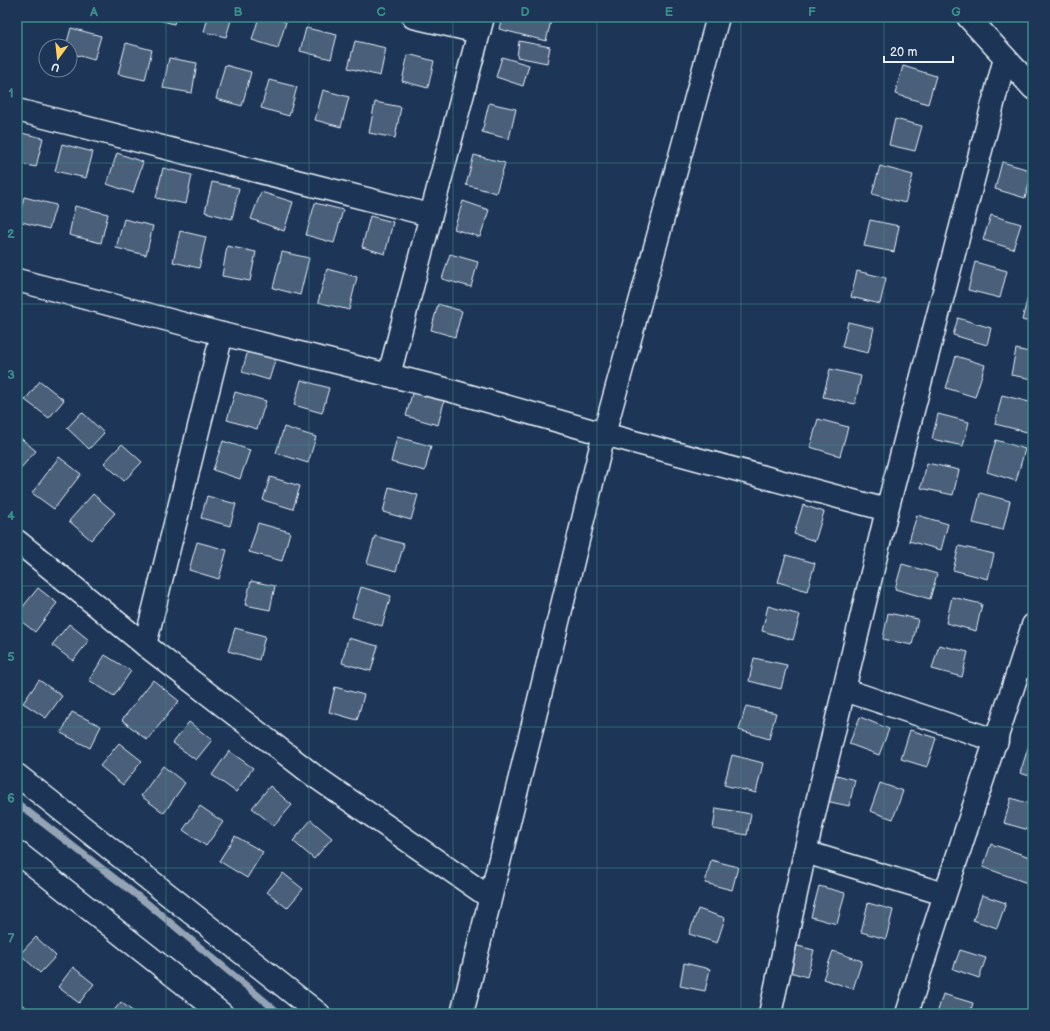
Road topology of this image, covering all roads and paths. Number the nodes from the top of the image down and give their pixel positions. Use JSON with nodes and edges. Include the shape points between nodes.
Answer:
{"nodes":[{"id":1,"x":413,"y":17,"type":"edge"},
{"id":2,"x":718,"y":17,"type":"edge"},
{"id":3,"x":968,"y":17,"type":"edge"},
{"id":4,"x":481,"y":24,"type":"edge"},
{"id":5,"x":1005,"y":58,"type":"junction"},
{"id":6,"x":1033,"y":88,"type":"edge"},
{"id":7,"x":18,"y":110,"type":"edge"},
{"id":8,"x":430,"y":215,"type":"junction"},
{"id":9,"x":17,"y":280,"type":"edge"},
{"id":10,"x":222,"y":334,"type":"junction"},
{"id":11,"x":389,"y":375,"type":"junction"},
{"id":12,"x":604,"y":434,"type":"junction"},
{"id":13,"x":887,"y":510,"type":"junction"},
{"id":14,"x":17,"y":541,"type":"edge"},
{"id":15,"x":1033,"y":625,"type":"edge"},
{"id":16,"x":145,"y":645,"type":"junction"},
{"id":17,"x":845,"y":690,"type":"junction"},
{"id":18,"x":996,"y":741,"type":"junction"},
{"id":19,"x":17,"y":775,"type":"edge"},
{"id":20,"x":17,"y":852,"type":"edge"},
{"id":21,"x":805,"y":852,"type":"junction"},
{"id":22,"x":944,"y":894,"type":"junction"},
{"id":23,"x":489,"y":897,"type":"junction"},
{"id":24,"x":222,"y":1014,"type":"edge"},
{"id":25,"x":319,"y":1014,"type":"edge"},
{"id":26,"x":462,"y":1014,"type":"edge"},
{"id":27,"x":770,"y":1014,"type":"edge"},
{"id":28,"x":907,"y":1014,"type":"edge"}],
"edges":[{"from":1,"to":4,"type":"street"},
{"from":2,"to":12,"type":"street"},
{"from":3,"to":5,"type":"street"},
{"from":4,"to":8,"type":"street"},
{"from":5,"to":6,"type":"street"},
{"from":5,"to":13,"type":"street"},
{"from":7,"to":8,"type":"street"},
{"from":8,"to":11,"type":"street"},
{"from":9,"to":10,"type":"street"},
{"from":10,"to":11,"type":"street"},
{"from":10,"to":16,"type":"street"},
{"from":11,"to":12,"type":"street"},
{"from":12,"to":13,"type":"street"},
{"from":12,"to":23,"type":"street"},
{"from":13,"to":17,"type":"street"},
{"from":14,"to":16,"type":"street"},
{"from":15,"to":18,"type":"street"},
{"from":16,"to":23,"type":"street","via":[[313,775]]},
{"from":17,"to":18,"type":"street"},
{"from":17,"to":21,"type":"street"},
{"from":18,"to":22,"type":"street"},
{"from":19,"to":25,"type":"street"},
{"from":20,"to":24,"type":"street"},
{"from":21,"to":22,"type":"street"},
{"from":21,"to":27,"type":"street"},
{"from":22,"to":28,"type":"street"},
{"from":23,"to":26,"type":"street"}]}
